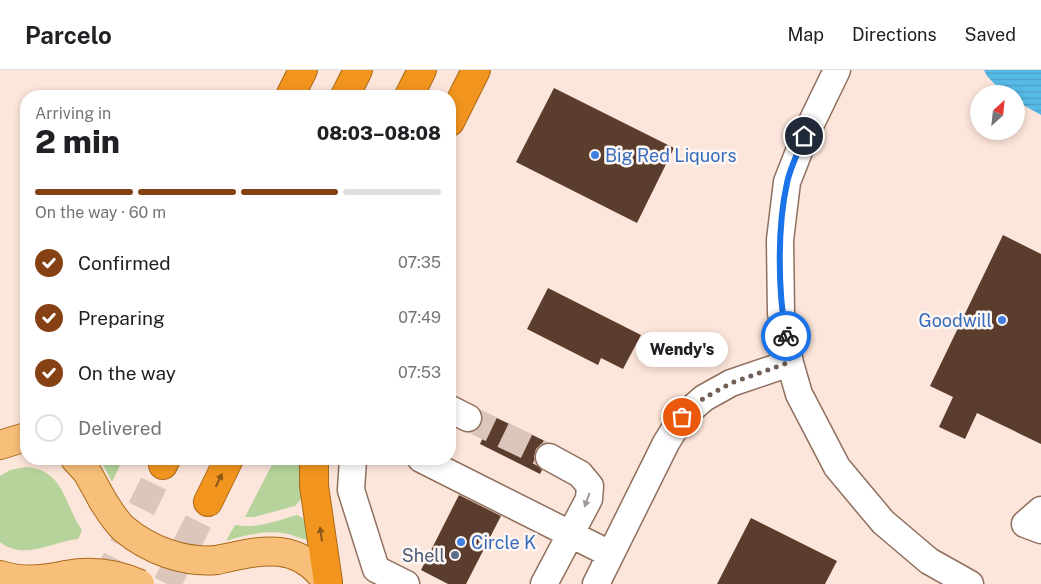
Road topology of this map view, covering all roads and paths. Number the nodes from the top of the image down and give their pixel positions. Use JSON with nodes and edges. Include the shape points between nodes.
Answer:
{"nodes":[{"id":1,"x":303,"y":70,"type":"edge"},
{"id":2,"x":358,"y":70,"type":"edge"},
{"id":3,"x":422,"y":70,"type":"edge"},
{"id":4,"x":476,"y":70,"type":"edge"},
{"id":5,"x":837,"y":70,"type":"edge"},
{"id":6,"x":293,"y":90,"type":"edge"},
{"id":7,"x":348,"y":90,"type":"edge"},
{"id":8,"x":412,"y":90,"type":"edge"},
{"id":9,"x":456,"y":110,"type":"edge"},
{"id":10,"x":790,"y":362,"type":"junction"},
{"id":11,"x":549,"y":457,"type":"tunnel mouth"},
{"id":12,"x":81,"y":465,"type":"edge"},
{"id":13,"x":226,"y":465,"type":"edge"},
{"id":14,"x":314,"y":465,"type":"edge"},
{"id":15,"x":353,"y":465,"type":"edge"},
{"id":16,"x":433,"y":465,"type":"edge"},
{"id":17,"x":208,"y":502,"type":"tunnel mouth"},
{"id":18,"x":570,"y":534,"type":"junction"},
{"id":19,"x":610,"y":554,"type":"junction"},
{"id":20,"x":0,"y":575,"type":"edge"},
{"id":21,"x":328,"y":583,"type":"edge"},
{"id":22,"x":140,"y":584,"type":"edge"},
{"id":23,"x":406,"y":584,"type":"edge"},
{"id":24,"x":544,"y":584,"type":"edge"},
{"id":25,"x":596,"y":584,"type":"edge"},
{"id":26,"x":970,"y":584,"type":"edge"}],
"edges":[{"from":1,"to":6,"type":"highway"},
{"from":2,"to":7,"type":"highway"},
{"from":3,"to":8,"type":"highway"},
{"from":4,"to":9,"type":"highway"},
{"from":5,"to":10,"type":"street","via":[[804,136],[787,182],[780,240],[781,313]]},
{"from":10,"to":19,"type":"street","via":[[731,383],[704,398],[682,417]]},
{"from":10,"to":26,"type":"street","via":[[799,394],[837,467],[883,522],[929,561]]},
{"from":11,"to":18,"type":"street","one_way":true,"via":[[580,474],[590,486],[589,498]]},
{"from":12,"to":21,"type":"main road","bridge":true,"via":[[123,528],[151,546],[195,560],[284,551],[302,558]]},
{"from":17,"to":13,"type":"highway","one_way":true},
{"from":21,"to":14,"type":"highway","one_way":true},
{"from":15,"to":23,"type":"street","via":[[351,490],[376,569]]},
{"from":16,"to":18,"type":"street"},
{"from":18,"to":19,"type":"street"},
{"from":18,"to":24,"type":"street"},
{"from":19,"to":25,"type":"street"},
{"from":20,"to":22,"type":"main road","bridge":true,"via":[[33,580],[98,572]]}]}
